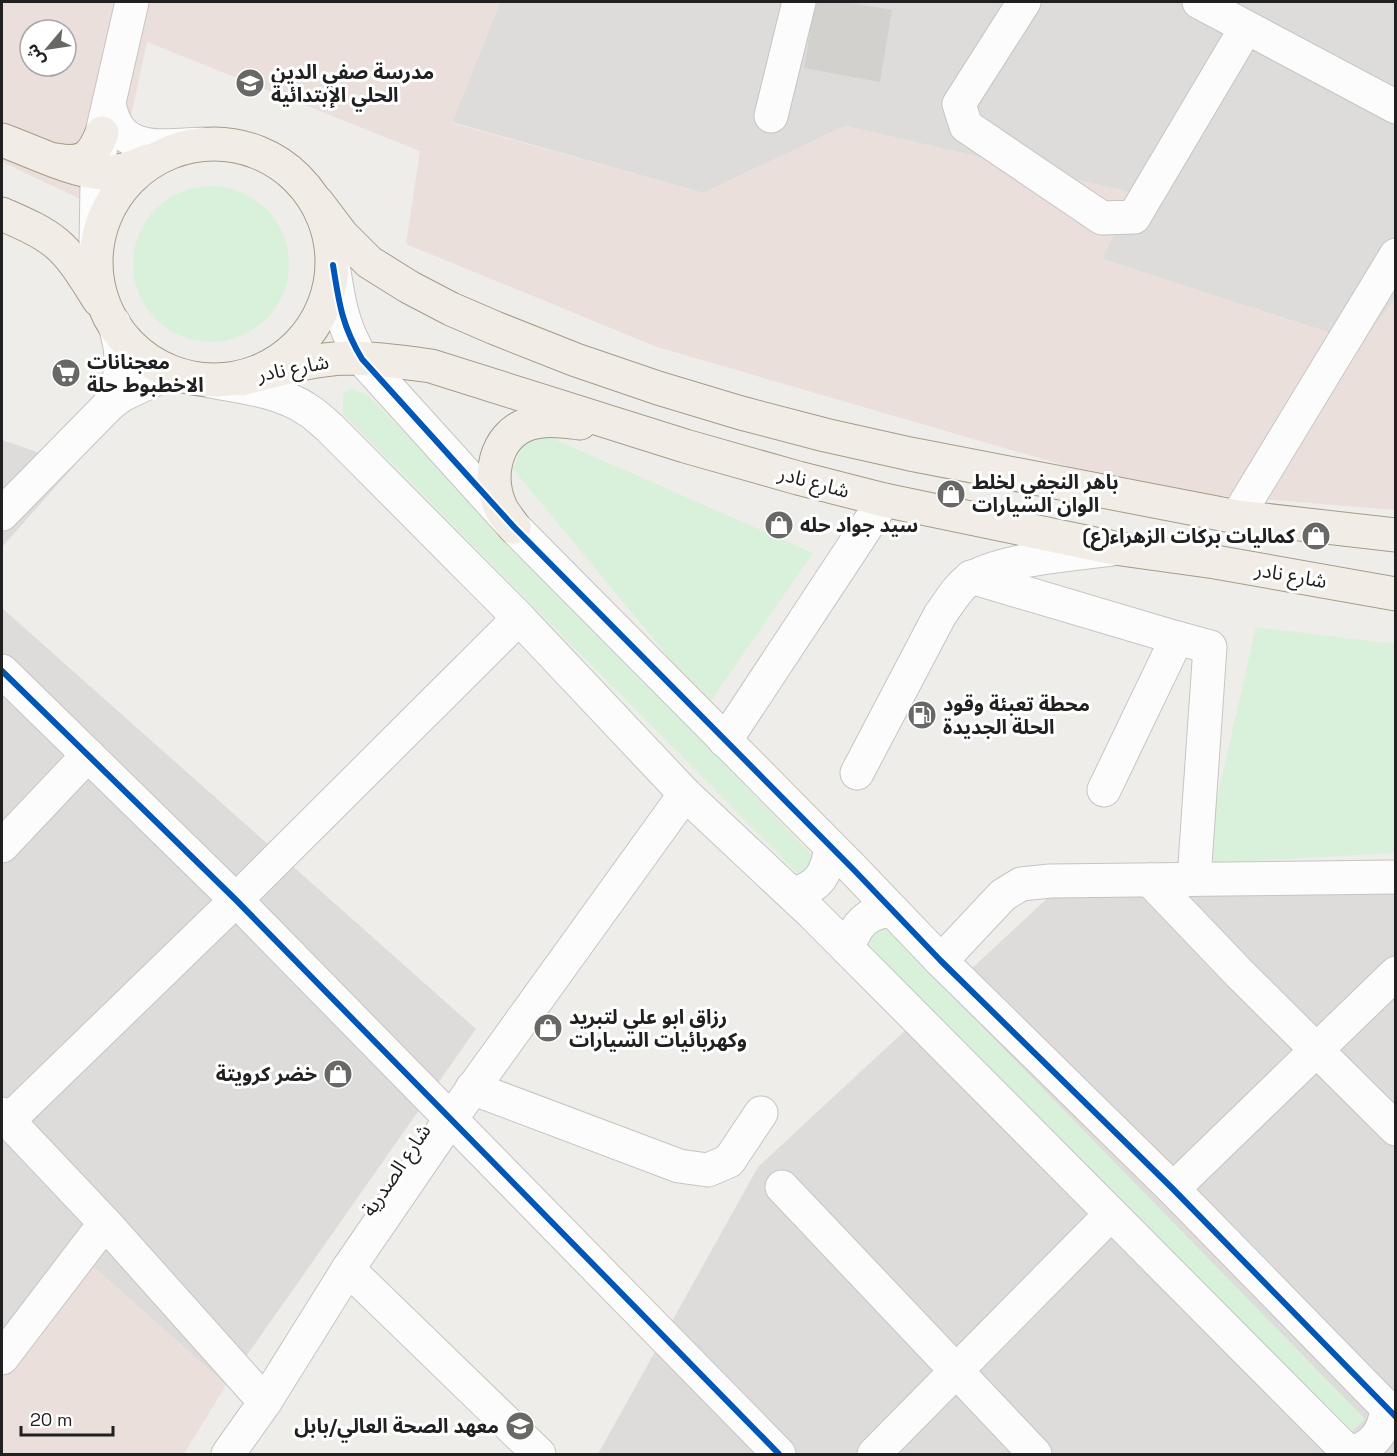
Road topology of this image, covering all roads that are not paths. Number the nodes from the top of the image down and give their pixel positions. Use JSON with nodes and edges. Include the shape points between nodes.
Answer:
{"nodes":[{"id":1,"x":132,"y":2,"type":"edge"},
{"id":2,"x":799,"y":2,"type":"edge"},
{"id":3,"x":1024,"y":2,"type":"edge"},
{"id":4,"x":1199,"y":2,"type":"edge"},
{"id":5,"x":1246,"y":28,"type":"junction"},
{"id":6,"x":1395,"y":107,"type":"edge"},
{"id":7,"x":771,"y":116,"type":"dead end"},
{"id":8,"x":105,"y":118,"type":"junction"},
{"id":9,"x":2,"y":140,"type":"edge"},
{"id":10,"x":202,"y":144,"type":"junction"},
{"id":11,"x":168,"y":152,"type":"junction"},
{"id":12,"x":56,"y":160,"type":"junction"},
{"id":13,"x":98,"y":172,"type":"junction"},
{"id":14,"x":317,"y":202,"type":"junction"},
{"id":15,"x":2,"y":214,"type":"edge"},
{"id":16,"x":96,"y":246,"type":"junction"},
{"id":17,"x":1393,"y":264,"type":"edge"},
{"id":18,"x":333,"y":265,"type":"junction"},
{"id":19,"x":110,"y":318,"type":"junction"},
{"id":20,"x":362,"y":359,"type":"junction"},
{"id":21,"x":211,"y":379,"type":"junction"},
{"id":22,"x":110,"y":404,"type":"junction"},
{"id":23,"x":685,"y":446,"type":"junction"},
{"id":24,"x":884,"y":500,"type":"junction"},
{"id":25,"x":2,"y":514,"type":"edge"},
{"id":26,"x":1237,"y":516,"type":"junction"},
{"id":27,"x":514,"y":527,"type":"junction"},
{"id":28,"x":1395,"y":535,"type":"edge"},
{"id":29,"x":1114,"y":548,"type":"junction"},
{"id":30,"x":971,"y":577,"type":"junction"},
{"id":31,"x":1395,"y":594,"type":"edge"},
{"id":32,"x":519,"y":618,"type":"junction"},
{"id":33,"x":1178,"y":638,"type":"junction"},
{"id":34,"x":2,"y":671,"type":"edge"},
{"id":35,"x":725,"y":741,"type":"junction"},
{"id":36,"x":88,"y":755,"type":"junction"},
{"id":37,"x":857,"y":773,"type":"dead end"},
{"id":38,"x":1104,"y":790,"type":"dead end"},
{"id":39,"x":685,"y":794,"type":"junction"},
{"id":40,"x":2,"y":846,"type":"edge"},
{"id":41,"x":831,"y":847,"type":"junction"},
{"id":42,"x":1395,"y":877,"type":"edge"},
{"id":43,"x":1150,"y":879,"type":"junction"},
{"id":44,"x":1194,"y":879,"type":"junction"},
{"id":45,"x":793,"y":894,"type":"junction"},
{"id":46,"x":236,"y":900,"type":"junction"},
{"id":47,"x":892,"y":910,"type":"junction"},
{"id":48,"x":848,"y":949,"type":"junction"},
{"id":49,"x":941,"y":961,"type":"junction"},
{"id":50,"x":1395,"y":973,"type":"edge"},
{"id":51,"x":1316,"y":1050,"type":"junction"},
{"id":52,"x":472,"y":1088,"type":"junction"},
{"id":53,"x":761,"y":1113,"type":"dead end"},
{"id":54,"x":5,"y":1118,"type":"edge"},
{"id":55,"x":450,"y":1120,"type":"junction"},
{"id":56,"x":1395,"y":1129,"type":"edge"},
{"id":57,"x":782,"y":1187,"type":"dead end"},
{"id":58,"x":1173,"y":1189,"type":"junction"},
{"id":59,"x":1111,"y":1214,"type":"junction"},
{"id":60,"x":105,"y":1223,"type":"junction"},
{"id":61,"x":348,"y":1269,"type":"junction"},
{"id":62,"x":2,"y":1358,"type":"edge"},
{"id":63,"x":956,"y":1371,"type":"junction"},
{"id":64,"x":265,"y":1402,"type":"junction"},
{"id":65,"x":1391,"y":1413,"type":"edge"},
{"id":66,"x":1350,"y":1454,"type":"edge"},
{"id":67,"x":228,"y":1455,"type":"edge"},
{"id":68,"x":539,"y":1455,"type":"edge"},
{"id":69,"x":779,"y":1455,"type":"edge"},
{"id":70,"x":874,"y":1455,"type":"edge"},
{"id":71,"x":1035,"y":1455,"type":"edge"}],
"edges":[{"from":1,"to":8,"type":"street"},
{"from":2,"to":7,"type":"street"},
{"from":3,"to":5,"type":"street","via":[[959,104],[966,126],[1102,218],[1134,217]]},
{"from":4,"to":5,"type":"street"},
{"from":5,"to":6,"type":"street"},
{"from":8,"to":10,"type":"street","via":[[111,116],[128,138],[138,143]]},
{"from":8,"to":12,"type":"main road","via":[[89,155],[70,163]]},
{"from":8,"to":13,"type":"street"},
{"from":9,"to":12,"type":"main road"},
{"from":10,"to":11,"type":"main road"},
{"from":10,"to":14,"type":"main road","via":[[236,145],[268,155],[296,175]]},
{"from":11,"to":13,"type":"main road","via":[[132,168]]},
{"from":11,"to":16,"type":"main road","via":[[139,169],[116,194]]},
{"from":12,"to":13,"type":"main road"},
{"from":13,"to":16,"type":"street"},
{"from":14,"to":18,"type":"main road","via":[[330,234]]},
{"from":14,"to":26,"type":"main road","via":[[369,262],[409,287],[495,328],[596,367],[825,435]]},
{"from":15,"to":19,"type":"main road","via":[[55,242]]},
{"from":16,"to":19,"type":"main road","via":[[97,280]]},
{"from":17,"to":26,"type":"street"},
{"from":18,"to":20,"type":"street","via":[[340,310]]},
{"from":18,"to":21,"type":"main road","via":[[329,296],[316,325],[297,349],[272,367]]},
{"from":19,"to":21,"type":"main road","via":[[125,341],[151,363]]},
{"from":19,"to":22,"type":"street","via":[[121,342],[118,388]]},
{"from":20,"to":21,"type":"main road","name":"شارع نادر","via":[[304,363]]},
{"from":20,"to":23,"type":"main road","name":"شارع نادر","via":[[431,366]]},
{"from":20,"to":27,"type":"street"},
{"from":21,"to":22,"type":"street","via":[[160,377]]},
{"from":21,"to":32,"type":"street","via":[[254,388],[307,409]]},
{"from":22,"to":25,"type":"street"},
{"from":23,"to":24,"type":"main road","name":"شارع نادر"},
{"from":23,"to":27,"type":"main road","via":[[583,424],[528,423],[505,439],[494,470],[501,508]]},
{"from":24,"to":29,"type":"main road","name":"شارع نادر"},
{"from":24,"to":35,"type":"street"},
{"from":26,"to":28,"type":"main road"},
{"from":27,"to":35,"type":"street"},
{"from":29,"to":30,"type":"street","via":[[1005,566]]},
{"from":29,"to":31,"type":"main road","name":"شارع نادر"},
{"from":30,"to":33,"type":"street"},
{"from":30,"to":37,"type":"street","via":[[940,615]]},
{"from":32,"to":39,"type":"street"},
{"from":32,"to":46,"type":"street"},
{"from":33,"to":38,"type":"street"},
{"from":33,"to":44,"type":"street","via":[[1210,647]]},
{"from":34,"to":36,"type":"street"},
{"from":35,"to":41,"type":"street"},
{"from":36,"to":40,"type":"street"},
{"from":36,"to":46,"type":"street"},
{"from":39,"to":45,"type":"street"},
{"from":39,"to":52,"type":"street","name":"شارع الصدرية"},
{"from":41,"to":45,"type":"street","via":[[827,869],[820,879],[813,887]]},
{"from":41,"to":47,"type":"street"},
{"from":42,"to":44,"type":"street"},
{"from":43,"to":44,"type":"street"},
{"from":43,"to":49,"type":"street","via":[[1021,884],[1003,895]]},
{"from":43,"to":51,"type":"street"},
{"from":45,"to":48,"type":"street"},
{"from":46,"to":54,"type":"street"},
{"from":46,"to":55,"type":"street"},
{"from":47,"to":48,"type":"street","via":[[872,914],[863,921],[855,929]]},
{"from":47,"to":49,"type":"street"},
{"from":48,"to":59,"type":"street"},
{"from":49,"to":58,"type":"street"},
{"from":50,"to":51,"type":"street"},
{"from":51,"to":56,"type":"street"},
{"from":51,"to":58,"type":"street"},
{"from":52,"to":53,"type":"street","via":[[679,1166],[708,1170],[729,1161]]},
{"from":52,"to":55,"type":"street","name":"شارع الصدرية"},
{"from":54,"to":60,"type":"street"},
{"from":55,"to":61,"type":"street","name":"شارع الصدرية"},
{"from":55,"to":69,"type":"street"},
{"from":57,"to":63,"type":"street"},
{"from":58,"to":65,"type":"street"},
{"from":59,"to":63,"type":"street"},
{"from":59,"to":66,"type":"street"},
{"from":60,"to":62,"type":"street"},
{"from":60,"to":64,"type":"street"},
{"from":61,"to":64,"type":"street","name":"شارع الصدرية"},
{"from":61,"to":68,"type":"street"},
{"from":63,"to":70,"type":"street"},
{"from":63,"to":71,"type":"street"},
{"from":64,"to":67,"type":"street","name":"شارع الصدرية"},
{"from":65,"to":66,"type":"street","via":[[1377,1439]]}]}
